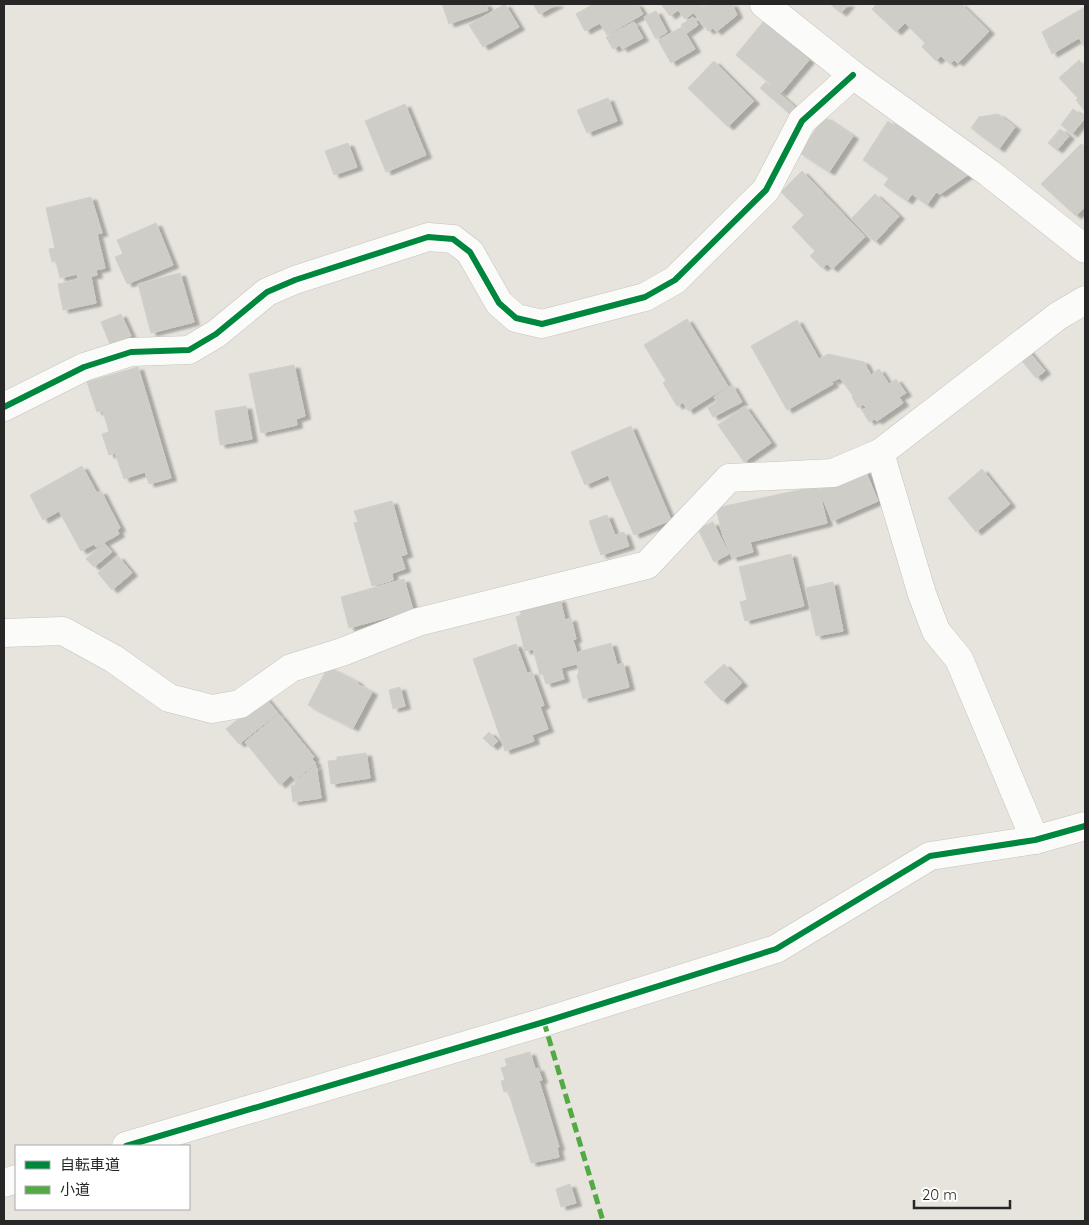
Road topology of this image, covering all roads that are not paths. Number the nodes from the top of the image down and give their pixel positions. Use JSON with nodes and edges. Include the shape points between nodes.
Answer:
{"nodes":[{"id":1,"x":780,"y":9,"type":"edge"},
{"id":2,"x":853,"y":74,"type":"junction"},
{"id":3,"x":1085,"y":250,"type":"edge"},
{"id":4,"x":1085,"y":300,"type":"edge"},
{"id":5,"x":4,"y":406,"type":"edge"},
{"id":6,"x":880,"y":453,"type":"junction"},
{"id":7,"x":4,"y":633,"type":"edge"},
{"id":8,"x":1085,"y":826,"type":"edge"},
{"id":9,"x":1035,"y":840,"type":"junction"},
{"id":10,"x":129,"y":1145,"type":"edge"}],
"edges":[{"from":1,"to":2,"type":"street"},
{"from":2,"to":3,"type":"street","via":[[989,173]]},
{"from":2,"to":5,"type":"street","via":[[802,122],[766,190],[674,280],[645,297],[542,324],[516,318],[499,303],[470,252],[453,239],[428,237],[266,292],[216,334],[189,350],[132,352],[84,367]]},
{"from":4,"to":6,"type":"street","via":[[1058,316]]},
{"from":6,"to":7,"type":"street","via":[[833,473],[729,478],[647,565],[418,622],[291,668],[240,704],[212,710],[169,698],[114,659],[63,631]]},
{"from":6,"to":9,"type":"street","via":[[936,631],[960,659]]},
{"from":8,"to":9,"type":"street"},
{"from":9,"to":10,"type":"street","via":[[930,856],[776,949],[544,1022]]}]}
